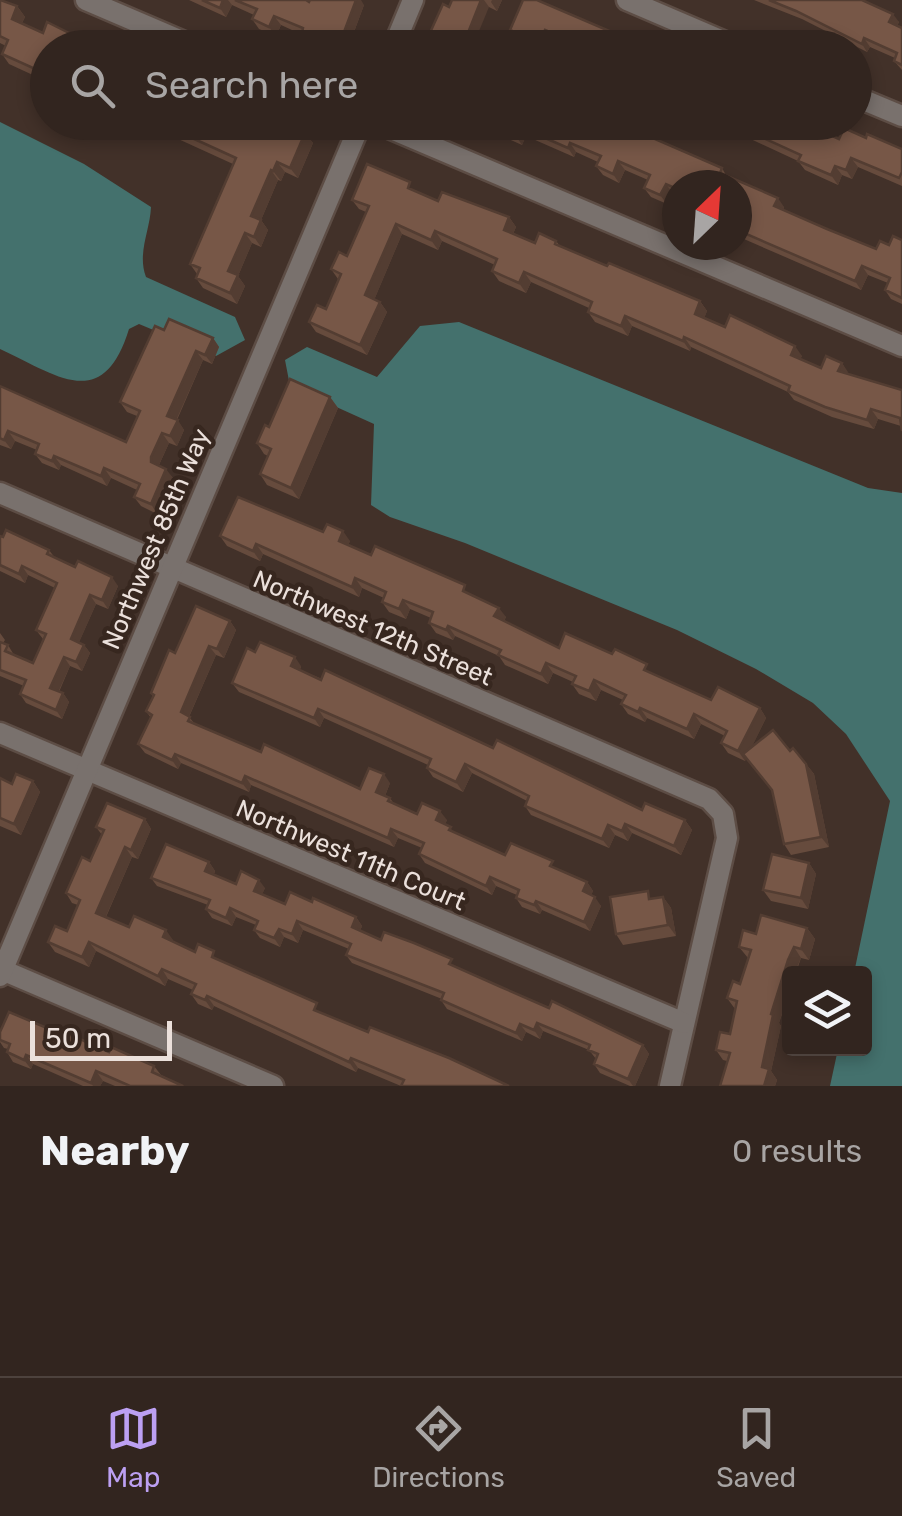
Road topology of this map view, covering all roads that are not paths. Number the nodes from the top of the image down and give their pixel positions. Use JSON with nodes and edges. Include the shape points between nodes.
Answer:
{"nodes":[{"id":1,"x":86,"y":0,"type":"edge"},
{"id":2,"x":413,"y":0,"type":"edge"},
{"id":3,"x":627,"y":0,"type":"edge"},
{"id":4,"x":156,"y":30,"type":"edge"},
{"id":5,"x":400,"y":30,"type":"edge"},
{"id":6,"x":698,"y":30,"type":"edge"},
{"id":7,"x":872,"y":104,"type":"edge"},
{"id":8,"x":902,"y":116,"type":"edge"},
{"id":9,"x":353,"y":140,"type":"edge"},
{"id":10,"x":418,"y":140,"type":"edge"},
{"id":11,"x":902,"y":346,"type":"edge"},
{"id":12,"x":0,"y":494,"type":"edge"},
{"id":13,"x":171,"y":569,"type":"junction"},
{"id":14,"x":0,"y":733,"type":"edge"},
{"id":15,"x":85,"y":770,"type":"junction"},
{"id":16,"x":1,"y":972,"type":"edge"},
{"id":17,"x":684,"y":1023,"type":"junction"},
{"id":18,"x":274,"y":1086,"type":"edge"},
{"id":19,"x":670,"y":1086,"type":"edge"}],
"edges":[{"from":1,"to":4,"type":"street"},
{"from":2,"to":5,"type":"street"},
{"from":3,"to":6,"type":"street"},
{"from":7,"to":8,"type":"street"},
{"from":9,"to":13,"type":"street","name":"Northwest 85th Way"},
{"from":10,"to":11,"type":"street"},
{"from":12,"to":13,"type":"street","name":"Northwest 12th Street"},
{"from":13,"to":15,"type":"street","name":"Northwest 85th Way"},
{"from":13,"to":17,"type":"street","name":"Northwest 12th Street","via":[[708,799],[723,814],[728,838]]},
{"from":14,"to":15,"type":"street","name":"Northwest 11th Court"},
{"from":15,"to":16,"type":"street","name":"Northwest 85th Way"},
{"from":15,"to":17,"type":"street","name":"Northwest 11th Court"},
{"from":16,"to":18,"type":"street"},
{"from":17,"to":19,"type":"street"}]}
